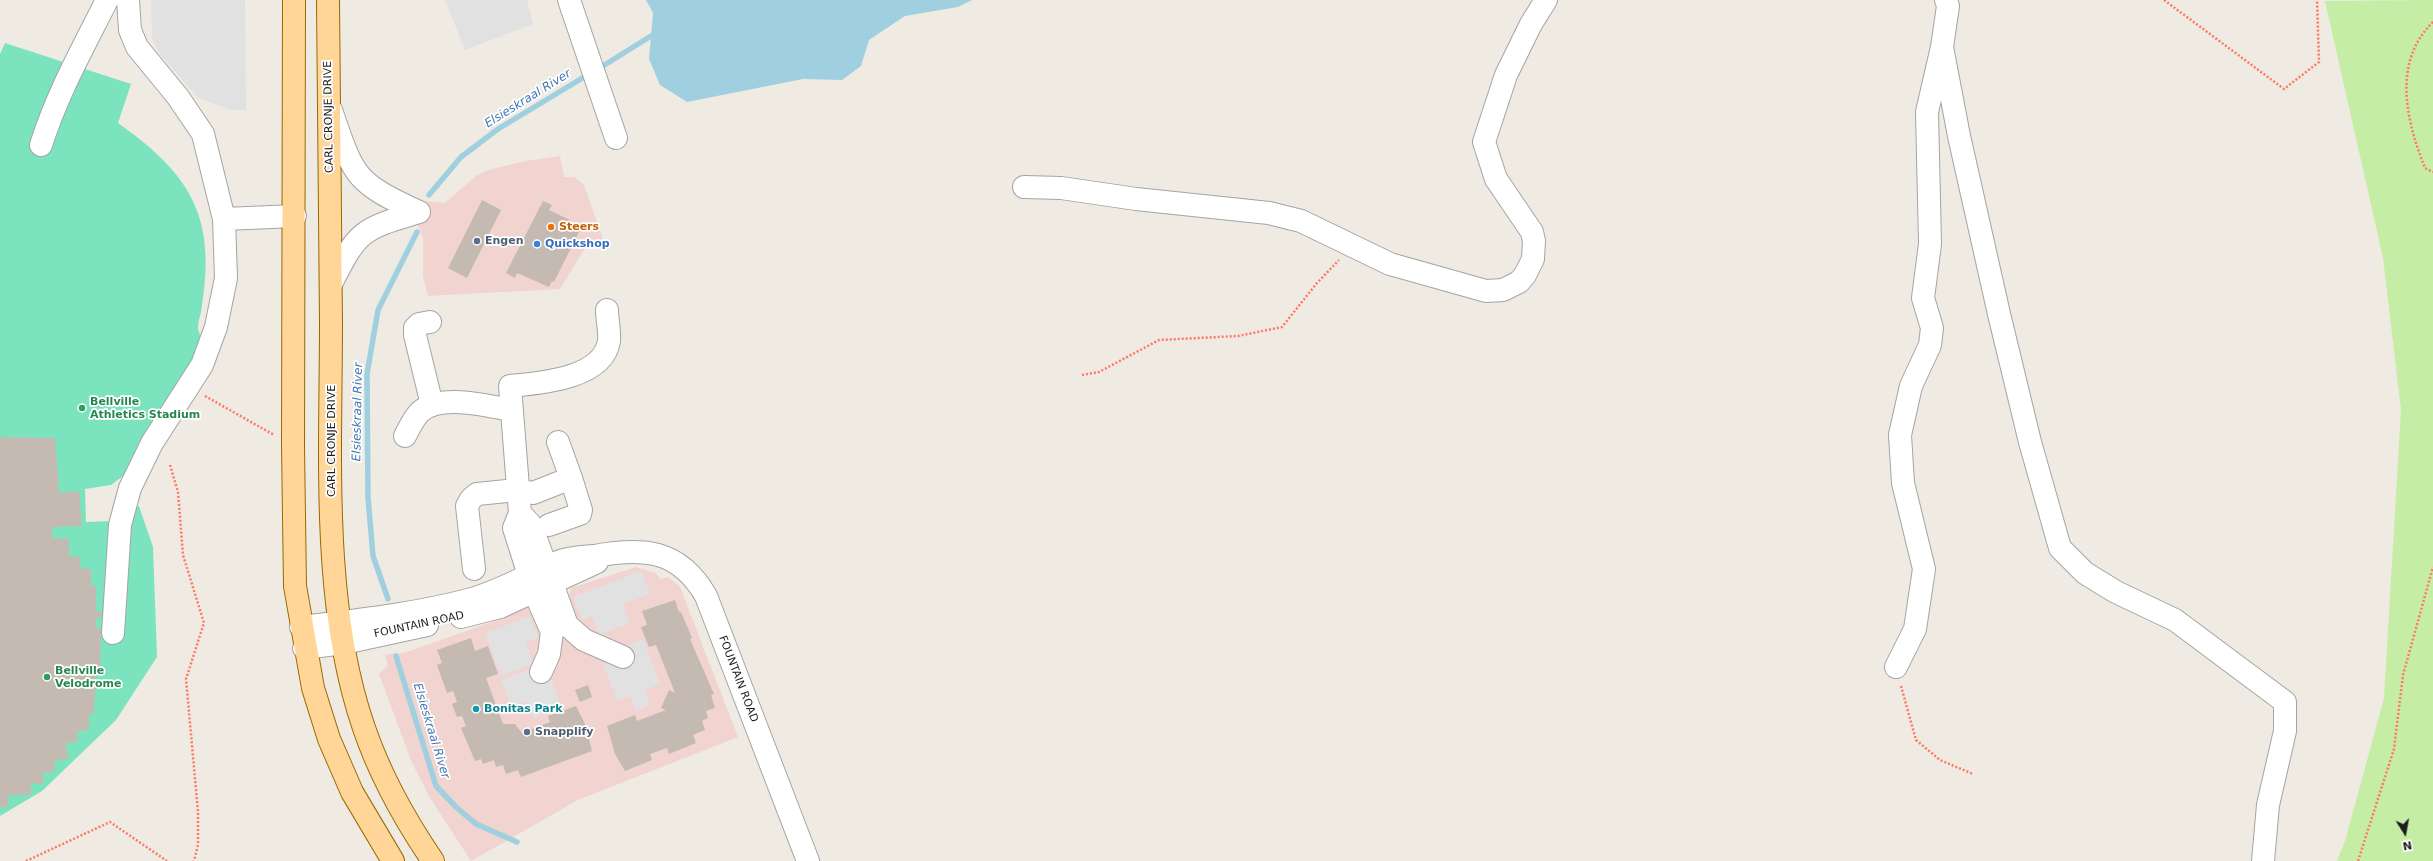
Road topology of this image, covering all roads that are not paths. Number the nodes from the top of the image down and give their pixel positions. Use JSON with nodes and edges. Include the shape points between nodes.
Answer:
{"nodes":[{"id":1,"x":107,"y":0,"type":"edge"},
{"id":2,"x":128,"y":0,"type":"edge"},
{"id":3,"x":294,"y":0,"type":"edge"},
{"id":4,"x":328,"y":0,"type":"edge"},
{"id":5,"x":336,"y":0,"type":"edge"},
{"id":6,"x":569,"y":0,"type":"edge"},
{"id":7,"x":1546,"y":0,"type":"edge"},
{"id":8,"x":1946,"y":0,"type":"edge"},
{"id":9,"x":1942,"y":47,"type":"junction"},
{"id":10,"x":329,"y":106,"type":"junction"},
{"id":11,"x":616,"y":138,"type":"dead end"},
{"id":12,"x":41,"y":145,"type":"dead end"},
{"id":13,"x":1024,"y":187,"type":"dead end"},
{"id":14,"x":295,"y":216,"type":"junction"},
{"id":15,"x":224,"y":219,"type":"junction"},
{"id":16,"x":331,"y":284,"type":"junction"},
{"id":17,"x":607,"y":310,"type":"dead end"},
{"id":18,"x":430,"y":322,"type":"dead end"},
{"id":19,"x":432,"y":405,"type":"junction"},
{"id":20,"x":511,"y":410,"type":"junction"},
{"id":21,"x":406,"y":436,"type":"dead end"},
{"id":22,"x":558,"y":442,"type":"dead end"},
{"id":23,"x":571,"y":478,"type":"junction"},
{"id":24,"x":517,"y":490,"type":"junction"},
{"id":25,"x":549,"y":525,"type":"dead end"},
{"id":26,"x":474,"y":569,"type":"dead end"},
{"id":27,"x":541,"y":579,"type":"junction"},
{"id":28,"x":560,"y":629,"type":"junction"},
{"id":29,"x":113,"y":633,"type":"dead end"},
{"id":30,"x":342,"y":633,"type":"junction"},
{"id":31,"x":303,"y":637,"type":"junction"},
{"id":32,"x":623,"y":657,"type":"dead end"},
{"id":33,"x":1896,"y":667,"type":"road end"},
{"id":34,"x":541,"y":672,"type":"dead end"},
{"id":35,"x":393,"y":861,"type":"edge"},
{"id":36,"x":433,"y":861,"type":"edge"},
{"id":37,"x":808,"y":861,"type":"edge"},
{"id":38,"x":2263,"y":861,"type":"edge"}],
"edges":[{"from":1,"to":12,"type":"street","via":[[66,81]]},
{"from":2,"to":15,"type":"street","via":[[130,30],[137,47],[178,97],[203,134]]},
{"from":3,"to":14,"type":"main road"},
{"from":4,"to":5,"type":"street"},
{"from":4,"to":10,"type":"main road","name":"CARL CRONJE DRIVE"},
{"from":6,"to":11,"type":"street"},
{"from":7,"to":13,"type":"street","via":[[1506,75],[1484,142],[1496,179],[1532,232],[1534,254],[1525,275],[1508,288],[1486,291],[1390,264],[1301,221],[1269,213],[1061,188]]},
{"from":8,"to":9,"type":"street","via":[[1948,6]]},
{"from":9,"to":33,"type":"street","via":[[1927,112],[1930,244],[1923,298],[1932,328],[1930,344],[1911,386],[1900,435],[1903,483],[1924,569],[1915,629]]},
{"from":9,"to":38,"type":"street","via":[[1999,314],[2030,442],[2060,548],[2085,573],[2116,592],[2175,620],[2285,702],[2285,731],[2268,805]]},
{"from":10,"to":16,"type":"main road","name":"CARL CRONJE DRIVE"},
{"from":10,"to":16,"type":"street","via":[[347,157],[356,174],[382,195],[419,212],[376,226],[360,236],[347,253]]},
{"from":14,"to":15,"type":"street"},
{"from":14,"to":31,"type":"main road","via":[[295,586]]},
{"from":15,"to":29,"type":"street","via":[[226,278],[209,348],[189,387],[152,443],[130,488],[120,525]]},
{"from":16,"to":30,"type":"main road","name":"CARL CRONJE DRIVE","via":[[333,558]]},
{"from":17,"to":20,"type":"street","via":[[609,341],[597,363],[588,369],[549,382],[510,386]]},
{"from":18,"to":19,"type":"street","via":[[419,324],[414,335]]},
{"from":19,"to":20,"type":"street","via":[[464,403]]},
{"from":19,"to":21,"type":"street","via":[[421,411],[413,420]]},
{"from":20,"to":24,"type":"street"},
{"from":22,"to":23,"type":"street"},
{"from":23,"to":24,"type":"street","via":[[533,493]]},
{"from":23,"to":25,"type":"street","via":[[580,514]]},
{"from":24,"to":26,"type":"street","via":[[477,494],[467,506]]},
{"from":24,"to":27,"type":"street","via":[[520,513],[514,528]]},
{"from":27,"to":28,"type":"street"},
{"from":27,"to":30,"type":"street","name":"FOUNTAIN ROAD"},
{"from":27,"to":37,"type":"street","name":"FOUNTAIN ROAD","via":[[560,561],[618,552],[642,551],[666,558],[686,568],[700,586],[710,607]]},
{"from":28,"to":32,"type":"street"},
{"from":28,"to":34,"type":"street"},
{"from":30,"to":31,"type":"street","name":"FOUNTAIN ROAD"},
{"from":30,"to":36,"type":"main road","name":"CARL CRONJE DRIVE","via":[[364,728],[405,820]]},
{"from":31,"to":35,"type":"main road","via":[[313,688],[329,739],[352,792]]}]}
